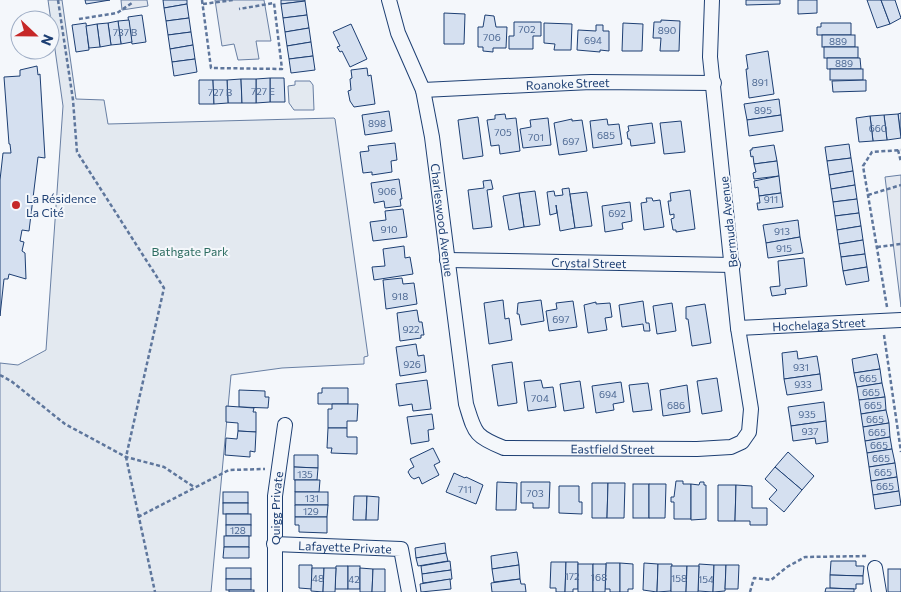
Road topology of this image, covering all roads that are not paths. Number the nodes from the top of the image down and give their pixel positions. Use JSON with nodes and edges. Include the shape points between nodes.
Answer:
{"nodes":[{"id":1,"x":389,"y":0,"type":"edge"},
{"id":2,"x":712,"y":0,"type":"edge"},
{"id":3,"x":714,"y":83,"type":"junction"},
{"id":4,"x":423,"y":90,"type":"junction"},
{"id":5,"x":446,"y":260,"type":"junction"},
{"id":6,"x":733,"y":265,"type":"junction"},
{"id":7,"x":891,"y":321,"type":"edge"},
{"id":8,"x":738,"y":328,"type":"junction"},
{"id":9,"x":285,"y":425,"type":"dead end"},
{"id":10,"x":484,"y":440,"type":"joint"},
{"id":11,"x":742,"y":442,"type":"joint"},
{"id":12,"x":274,"y":544,"type":"junction"},
{"id":13,"x":876,"y":568,"type":"road end"},
{"id":14,"x":276,"y":592,"type":"edge"},
{"id":15,"x":409,"y":592,"type":"edge"},
{"id":16,"x":879,"y":592,"type":"edge"}],
"edges":[{"from":1,"to":4,"type":"street","name":"Charleswood Avenue","via":[[398,33]]},
{"from":2,"to":3,"type":"street","name":"Bermuda Avenue","via":[[710,57]]},
{"from":3,"to":4,"type":"street","name":"Roanoke Street","via":[[591,82]]},
{"from":3,"to":6,"type":"street","name":"Bermuda Avenue"},
{"from":4,"to":5,"type":"street","name":"Charleswood Avenue","via":[[432,137]]},
{"from":5,"to":6,"type":"street","name":"Crystal Street"},
{"from":5,"to":10,"type":"street","name":"Charleswood Avenue","via":[[466,404],[474,429]]},
{"from":6,"to":8,"type":"street","name":"Bermuda Avenue"},
{"from":7,"to":8,"type":"street","name":"Hochelaga Street"},
{"from":8,"to":11,"type":"street","name":"Bermuda Avenue","via":[[751,409],[749,432]]},
{"from":9,"to":12,"type":"street","name":"Quigg Private","via":[[275,496]]},
{"from":10,"to":11,"type":"street","name":"Eastfield Street","via":[[504,448],[697,449]]},
{"from":12,"to":14,"type":"street","name":"Quigg Private"},
{"from":12,"to":15,"type":"street","name":"Lafayette Private","via":[[401,548]]},
{"from":13,"to":16,"type":"street"}]}
